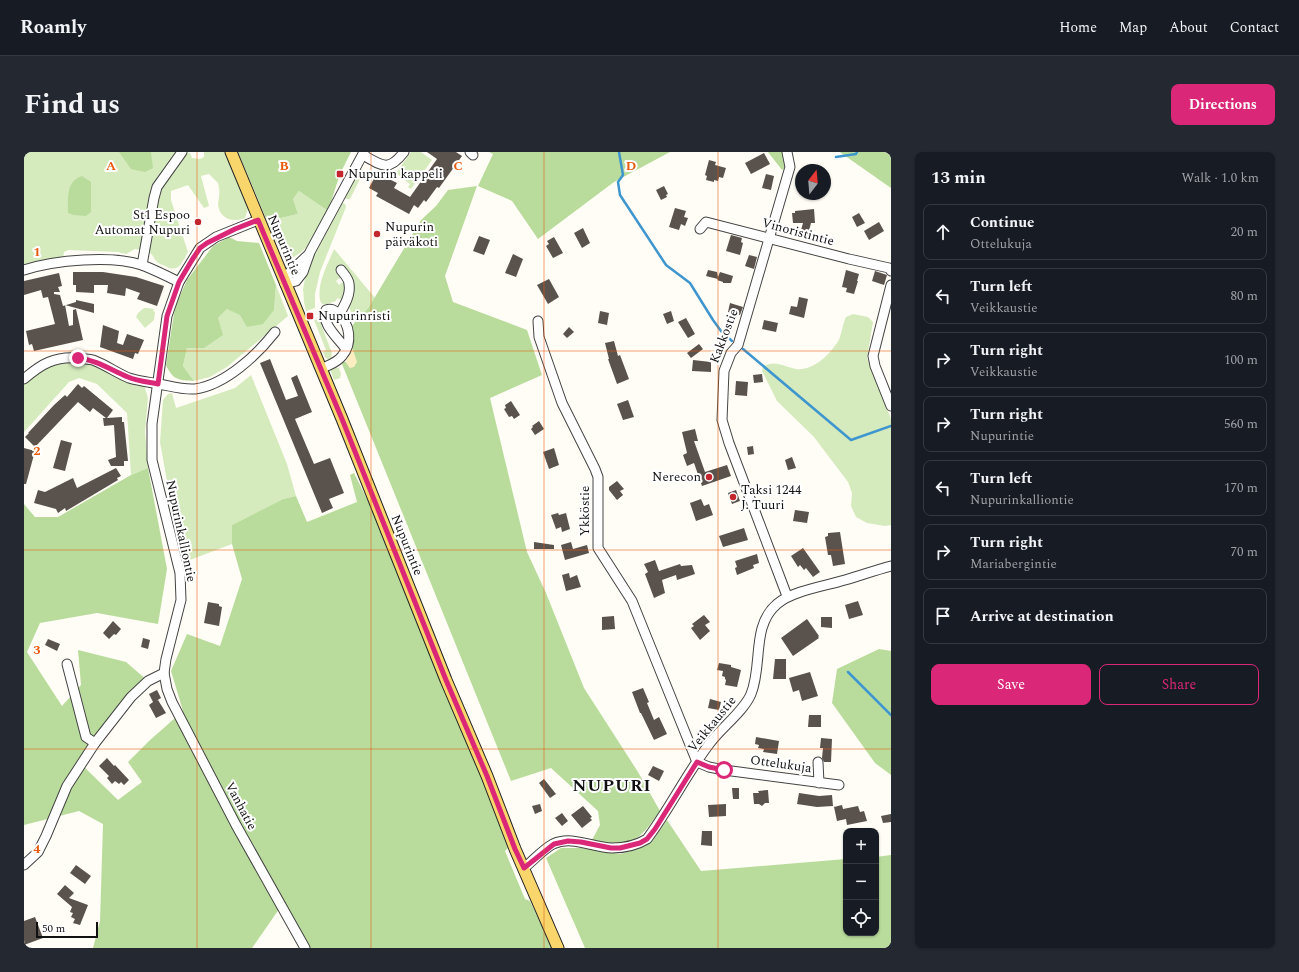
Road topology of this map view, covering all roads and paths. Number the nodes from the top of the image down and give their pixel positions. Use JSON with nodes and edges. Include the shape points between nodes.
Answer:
{"nodes":[{"id":1,"x":182,"y":152,"type":"edge"},
{"id":2,"x":231,"y":152,"type":"edge"},
{"id":3,"x":404,"y":152,"type":"edge"},
{"id":4,"x":787,"y":152,"type":"edge"},
{"id":5,"x":363,"y":154,"type":"edge"},
{"id":6,"x":258,"y":220,"type":"junction"},
{"id":7,"x":700,"y":229,"type":"dead end"},
{"id":8,"x":770,"y":237,"type":"junction"},
{"id":9,"x":142,"y":265,"type":"junction"},
{"id":10,"x":24,"y":270,"type":"edge"},
{"id":11,"x":341,"y":270,"type":"dead end"},
{"id":12,"x":891,"y":271,"type":"edge"},
{"id":13,"x":179,"y":282,"type":"junction"},
{"id":14,"x":285,"y":284,"type":"junction"},
{"id":15,"x":891,"y":285,"type":"edge"},
{"id":16,"x":339,"y":315,"type":"junction"},
{"id":17,"x":538,"y":322,"type":"dead end"},
{"id":18,"x":275,"y":332,"type":"dead end"},
{"id":19,"x":346,"y":349,"type":"junction"},
{"id":20,"x":320,"y":369,"type":"junction"},
{"id":21,"x":24,"y":379,"type":"edge"},
{"id":22,"x":158,"y":384,"type":"junction"},
{"id":23,"x":891,"y":406,"type":"edge"},
{"id":24,"x":891,"y":566,"type":"edge"},
{"id":25,"x":787,"y":596,"type":"junction"},
{"id":26,"x":67,"y":664,"type":"dead end"},
{"id":27,"x":164,"y":673,"type":"junction"},
{"id":28,"x":95,"y":743,"type":"junction"},
{"id":29,"x":697,"y":762,"type":"junction"},
{"id":30,"x":818,"y":762,"type":"dead end"},
{"id":31,"x":819,"y":783,"type":"junction"},
{"id":32,"x":839,"y":785,"type":"dead end"},
{"id":33,"x":24,"y":865,"type":"edge"},
{"id":34,"x":524,"y":868,"type":"junction"},
{"id":35,"x":305,"y":948,"type":"edge"},
{"id":36,"x":558,"y":948,"type":"edge"}],
"edges":[{"from":1,"to":9,"type":"street","via":[[157,187]]},
{"from":2,"to":6,"type":"main road","name":"Nupurintie"},
{"from":3,"to":5,"type":"street","via":[[392,165],[384,166]]},
{"from":4,"to":8,"type":"street","name":"Kakkostie","via":[[790,167]]},
{"from":5,"to":14,"type":"street","via":[[310,252],[303,272],[296,281]]},
{"from":6,"to":13,"type":"street","name":"Nupurinkalliontie","via":[[200,248]]},
{"from":6,"to":14,"type":"main road","name":"Nupurintie"},
{"from":7,"to":8,"type":"street","name":"Vinoristintie","via":[[706,222]]},
{"from":8,"to":12,"type":"street","name":"Vinoristintie","via":[[889,268]]},
{"from":8,"to":25,"type":"street","name":"Kakkostie","via":[[738,344],[731,353],[724,371],[722,420]]},
{"from":9,"to":10,"type":"street","via":[[110,260],[88,260],[55,263]]},
{"from":9,"to":13,"type":"street"},
{"from":11,"to":16,"type":"street","via":[[350,284],[346,303]]},
{"from":13,"to":22,"type":"street","name":"Nupurinkalliontie","via":[[167,316]]},
{"from":14,"to":20,"type":"main road","name":"Nupurintie"},
{"from":15,"to":23,"type":"street","via":[[873,356]]},
{"from":16,"to":19,"type":"street","via":[[344,319],[348,329],[349,343]]},
{"from":16,"to":19,"type":"street","via":[[333,310],[326,310],[325,319]]},
{"from":17,"to":29,"type":"street","name":"Ykköstie","via":[[539,337],[562,403],[598,477],[598,548],[632,601]]},
{"from":18,"to":22,"type":"street","via":[[247,361],[224,378],[195,389]]},
{"from":19,"to":20,"type":"street","via":[[338,361]]},
{"from":20,"to":34,"type":"main road","name":"Nupurintie"},
{"from":21,"to":22,"type":"street","via":[[42,365],[66,357],[92,360],[138,381]]},
{"from":22,"to":27,"type":"street","name":"Nupurinkalliontie","via":[[152,424],[152,460],[181,586],[179,612]]},
{"from":24,"to":25,"type":"street","name":"Veikkaustie"},
{"from":25,"to":29,"type":"street","name":"Veikkaustie","via":[[765,617],[760,636],[755,684],[750,696]]},
{"from":26,"to":28,"type":"street","via":[[86,737]]},
{"from":27,"to":28,"type":"street","via":[[148,681],[131,697]]},
{"from":27,"to":35,"type":"street","name":"Vanhatie","via":[[172,702],[236,825]]},
{"from":28,"to":33,"type":"street","via":[[67,786],[38,852]]},
{"from":29,"to":31,"type":"street","name":"Ottelukuja","via":[[724,770]]},
{"from":29,"to":34,"type":"street","name":"Veikkaustie","via":[[655,829],[644,841],[620,848],[568,841],[554,844]]},
{"from":30,"to":31,"type":"street"},
{"from":31,"to":32,"type":"street","name":"Ottelukuja"},
{"from":34,"to":36,"type":"main road","name":"Nupurintie"}]}
